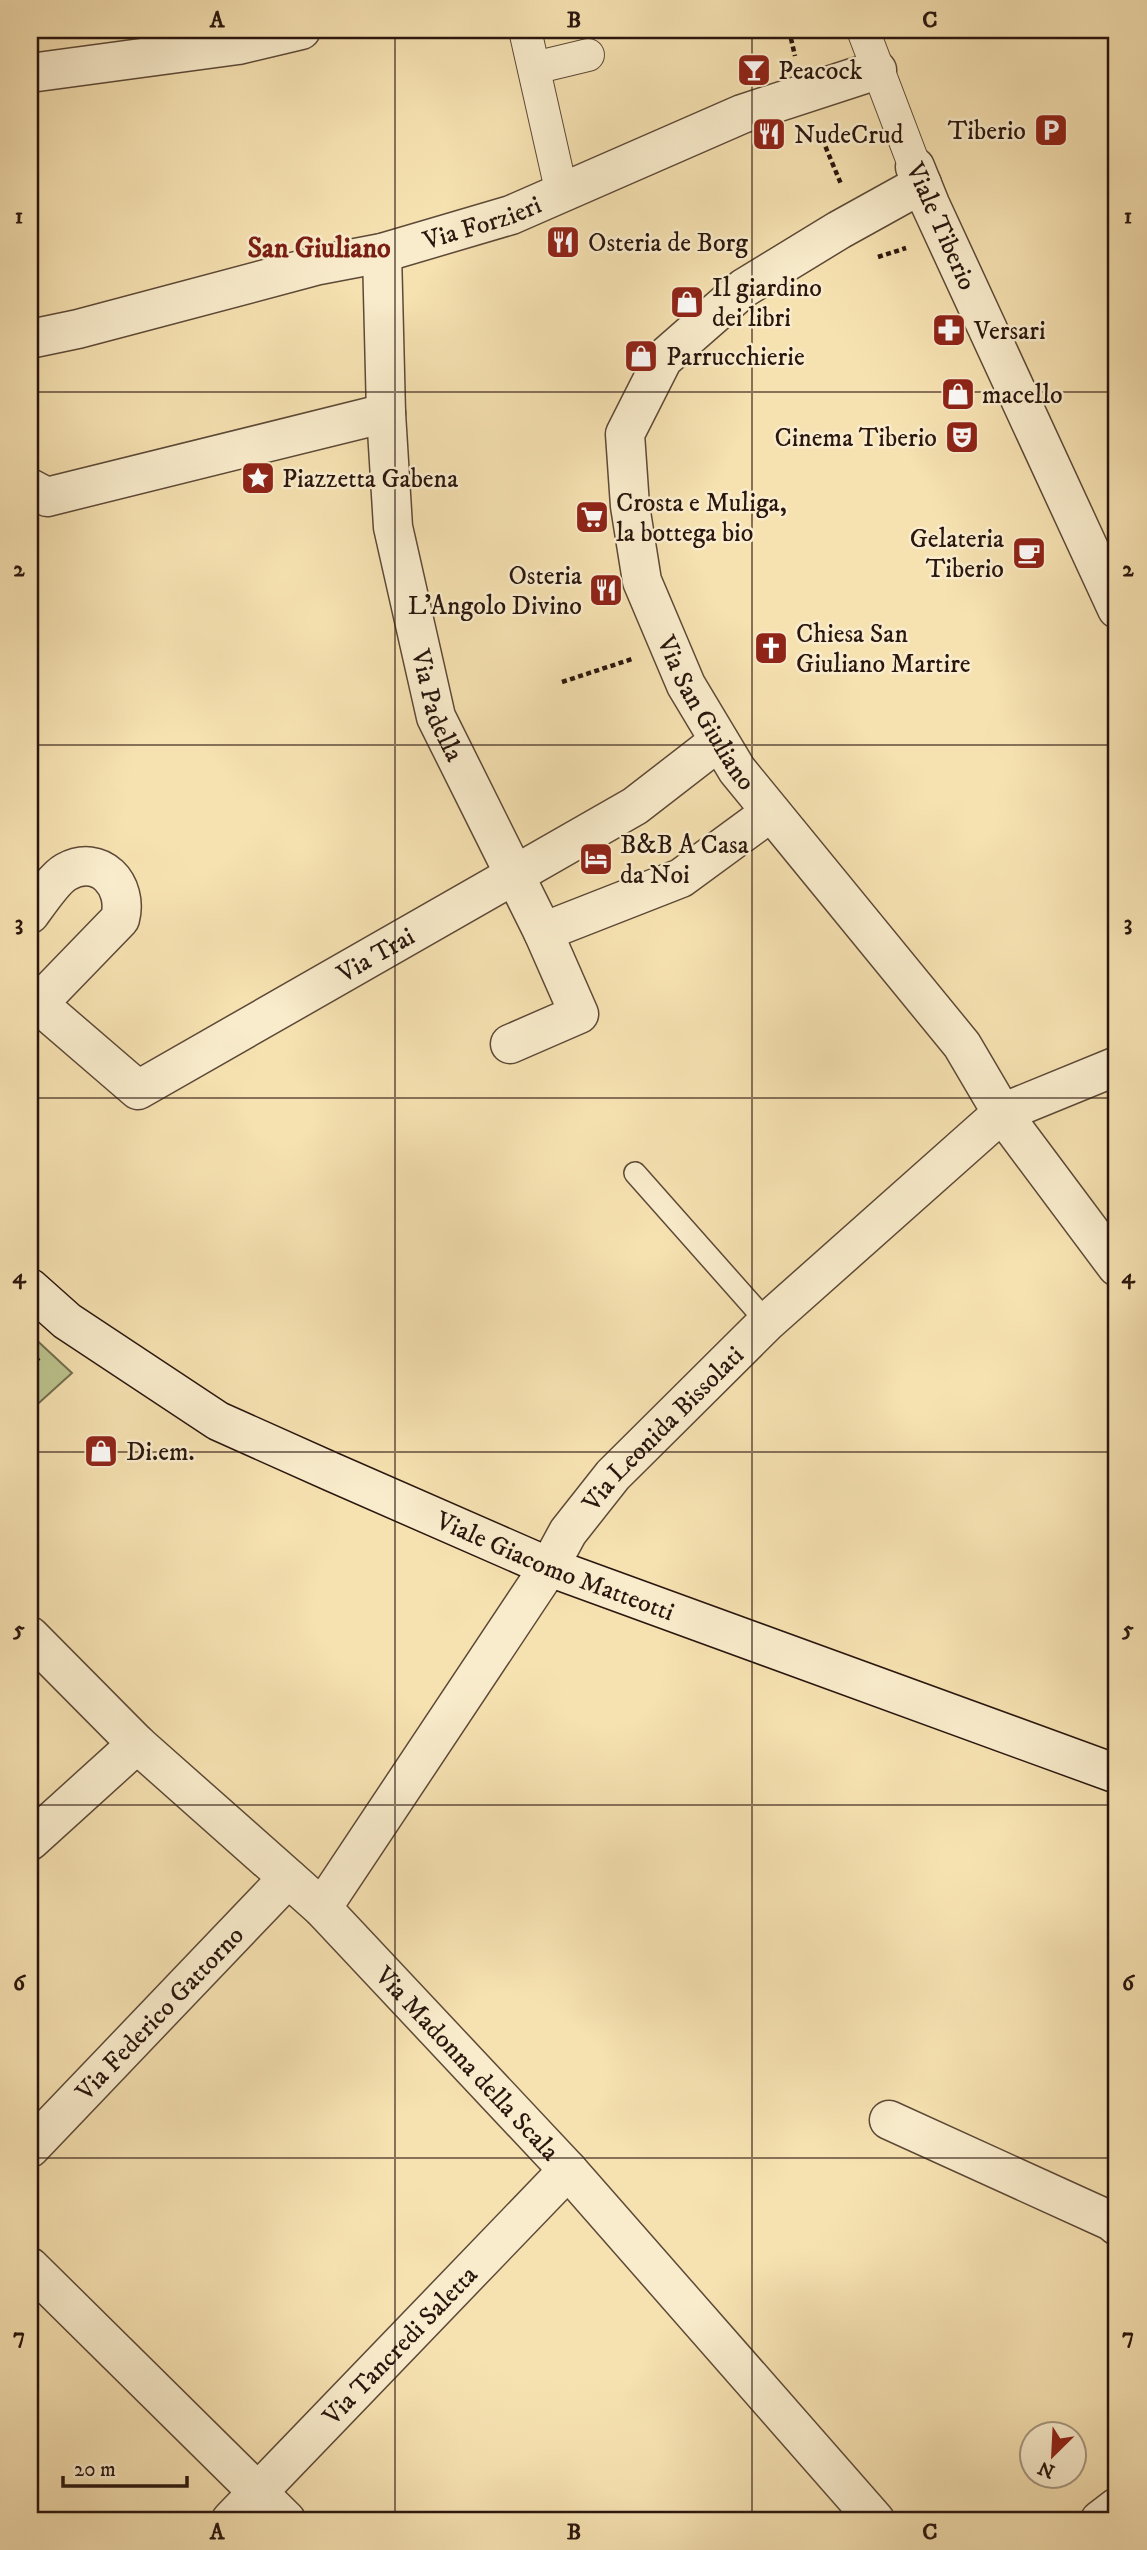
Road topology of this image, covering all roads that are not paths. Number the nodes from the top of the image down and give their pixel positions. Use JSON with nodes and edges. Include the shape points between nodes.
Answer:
{"nodes":[{"id":1,"x":301,"y":30,"type":"edge"},
{"id":2,"x":525,"y":30,"type":"edge"},
{"id":3,"x":863,"y":30,"type":"edge"},
{"id":4,"x":588,"y":55,"type":"dead end"},
{"id":5,"x":534,"y":68,"type":"junction"},
{"id":6,"x":877,"y":70,"type":"junction"},
{"id":7,"x":30,"y":73,"type":"edge"},
{"id":8,"x":919,"y":176,"type":"junction"},
{"id":9,"x":562,"y":194,"type":"junction"},
{"id":10,"x":382,"y":253,"type":"junction"},
{"id":11,"x":30,"y":339,"type":"edge"},
{"id":12,"x":386,"y":413,"type":"junction"},
{"id":13,"x":30,"y":488,"type":"edge"},
{"id":14,"x":1117,"y":609,"type":"edge"},
{"id":15,"x":719,"y":741,"type":"junction"},
{"id":16,"x":771,"y":812,"type":"junction"},
{"id":17,"x":514,"y":875,"type":"junction"},
{"id":18,"x":30,"y":914,"type":"edge"},
{"id":19,"x":543,"y":932,"type":"junction"},
{"id":20,"x":32,"y":1004,"type":"edge"},
{"id":21,"x":510,"y":1044,"type":"dead end"},
{"id":22,"x":1117,"y":1066,"type":"edge"},
{"id":23,"x":1002,"y":1113,"type":"junction"},
{"id":24,"x":635,"y":1172,"type":"dead end"},
{"id":25,"x":1117,"y":1267,"type":"edge"},
{"id":26,"x":30,"y":1288,"type":"edge"},
{"id":27,"x":767,"y":1322,"type":"junction"},
{"id":28,"x":549,"y":1567,"type":"junction"},
{"id":29,"x":30,"y":1636,"type":"edge"},
{"id":30,"x":137,"y":1744,"type":"junction"},
{"id":31,"x":1117,"y":1774,"type":"edge"},
{"id":32,"x":30,"y":1841,"type":"edge"},
{"id":33,"x":288,"y":1878,"type":"junction"},
{"id":34,"x":322,"y":1909,"type":"junction"},
{"id":35,"x":889,"y":2120,"type":"dead end"},
{"id":36,"x":30,"y":2148,"type":"edge"},
{"id":37,"x":568,"y":2170,"type":"junction"},
{"id":38,"x":1115,"y":2218,"type":"edge"},
{"id":39,"x":30,"y":2267,"type":"edge"},
{"id":40,"x":257,"y":2493,"type":"junction"},
{"id":41,"x":1117,"y":2507,"type":"edge"},
{"id":42,"x":231,"y":2520,"type":"edge"},
{"id":43,"x":286,"y":2520,"type":"edge"},
{"id":44,"x":875,"y":2520,"type":"edge"},
{"id":45,"x":1100,"y":2520,"type":"edge"}],
"edges":[{"from":1,"to":7,"type":"street","via":[[238,45]]},
{"from":2,"to":5,"type":"street"},
{"from":3,"to":6,"type":"street","name":"Viale Tiberio"},
{"from":4,"to":5,"type":"street"},
{"from":5,"to":9,"type":"street"},
{"from":6,"to":8,"type":"street","name":"Viale Tiberio"},
{"from":6,"to":9,"type":"street","name":"Via Forzieri","via":[[742,114]]},
{"from":8,"to":14,"type":"street","name":"Viale Tiberio"},
{"from":8,"to":15,"type":"street","name":"Via San Giuliano","via":[[856,221],[744,288],[663,359],[625,433],[629,506],[642,581],[686,685]]},
{"from":9,"to":10,"type":"street","name":"Via Forzieri","via":[[511,215]]},
{"from":10,"to":11,"type":"street","name":"Via Forzieri"},
{"from":10,"to":12,"type":"street","name":"Via Padella"},
{"from":12,"to":13,"type":"street","via":[[47,497]]},
{"from":12,"to":17,"type":"street","name":"Via Padella","via":[[393,527],[436,718]]},
{"from":15,"to":16,"type":"street","name":"Via San Giuliano"},
{"from":15,"to":17,"type":"street","name":"Via Trai","via":[[635,806]]},
{"from":16,"to":19,"type":"street","via":[[681,878]]},
{"from":16,"to":23,"type":"street","name":"Via San Giuliano","via":[[962,1045]]},
{"from":17,"to":19,"type":"street","name":"Via Padella"},
{"from":17,"to":20,"type":"street","name":"Via Trai","via":[[138,1090]]},
{"from":18,"to":20,"type":"street","name":"Via Trai","via":[[64,872],[91,866],[116,881],[124,907],[120,919]]},
{"from":19,"to":21,"type":"street","name":"Via Padella","via":[[579,1014]]},
{"from":22,"to":23,"type":"street","name":"Via Leonida Bissolati"},
{"from":23,"to":25,"type":"street","name":"Via San Giuliano"},
{"from":23,"to":27,"type":"street","name":"Via Leonida Bissolati"},
{"from":24,"to":27,"type":"lane"},
{"from":26,"to":28,"type":"street","name":"Viale Giacomo Matteotti","via":[[67,1321],[218,1421]]},
{"from":27,"to":28,"type":"street","name":"Via Leonida Bissolati","via":[[613,1475],[568,1532]]},
{"from":28,"to":31,"type":"street","name":"Viale Giacomo Matteotti"},
{"from":28,"to":34,"type":"street","name":"Via Leonida Bissolati"},
{"from":29,"to":30,"type":"street","name":"Via Madonna della Scala"},
{"from":30,"to":32,"type":"street"},
{"from":30,"to":33,"type":"street","name":"Via Madonna della Scala"},
{"from":33,"to":34,"type":"street","name":"Via Madonna della Scala"},
{"from":33,"to":36,"type":"street","name":"Via Federico Gattorno"},
{"from":34,"to":37,"type":"street","name":"Via Madonna della Scala"},
{"from":35,"to":38,"type":"street"},
{"from":37,"to":40,"type":"street","name":"Via Tancredi Saletta"},
{"from":37,"to":44,"type":"street","name":"Via Madonna della Scala"},
{"from":39,"to":40,"type":"street"},
{"from":40,"to":42,"type":"street","name":"Via Tancredi Saletta"},
{"from":40,"to":43,"type":"street"},
{"from":41,"to":45,"type":"street"}]}
